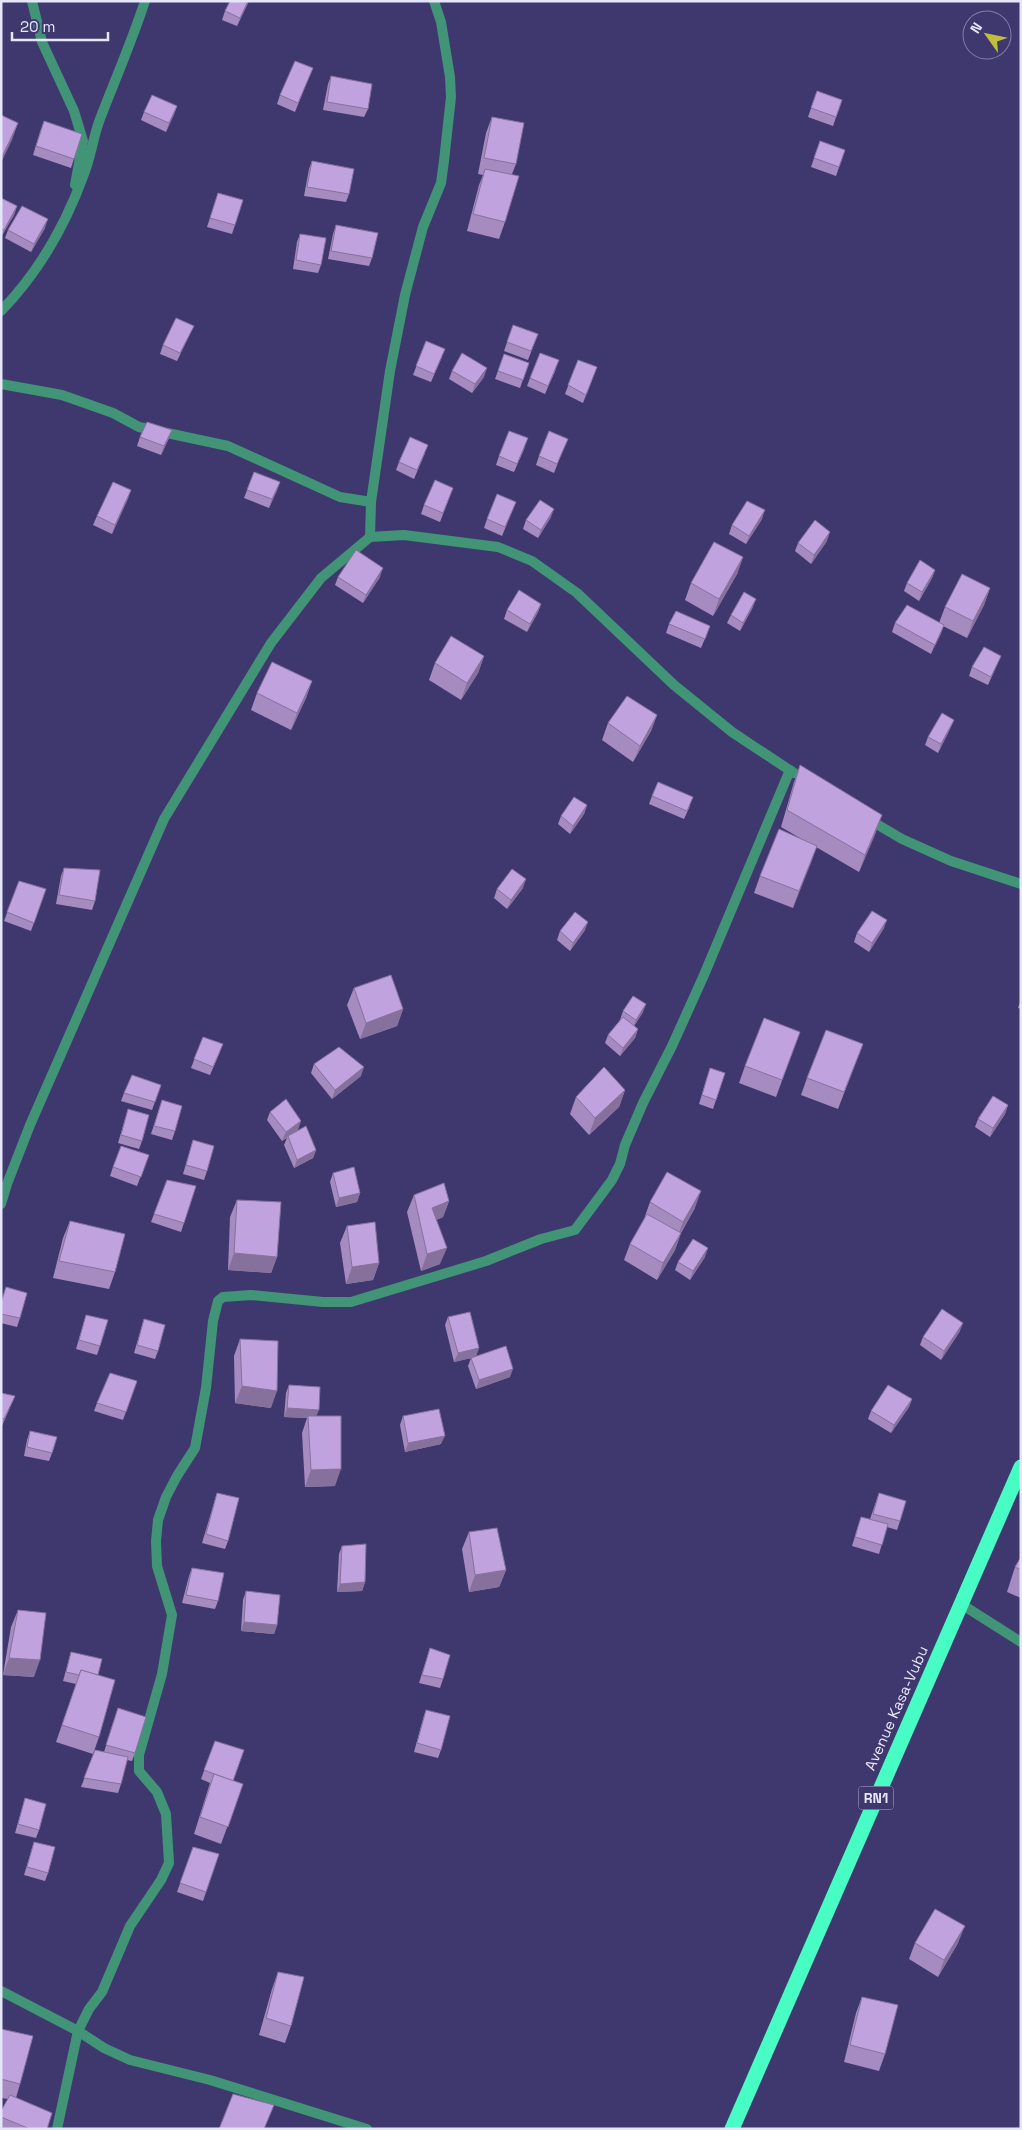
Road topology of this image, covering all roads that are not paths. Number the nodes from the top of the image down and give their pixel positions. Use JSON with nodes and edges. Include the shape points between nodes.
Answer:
{"nodes":[{"id":1,"x":32,"y":1,"type":"edge"},
{"id":2,"x":145,"y":1,"type":"edge"},
{"id":3,"x":434,"y":1,"type":"edge"},
{"id":4,"x":71,"y":208,"type":"junction"},
{"id":5,"x":1,"y":311,"type":"edge"},
{"id":6,"x":1,"y":384,"type":"edge"},
{"id":7,"x":371,"y":502,"type":"junction"},
{"id":8,"x":370,"y":537,"type":"junction"},
{"id":9,"x":790,"y":770,"type":"junction"},
{"id":10,"x":805,"y":780,"type":"edge"},
{"id":11,"x":860,"y":814,"type":"edge"},
{"id":12,"x":1021,"y":884,"type":"edge"},
{"id":13,"x":1,"y":1204,"type":"edge"},
{"id":14,"x":1021,"y":1467,"type":"edge"},
{"id":15,"x":961,"y":1604,"type":"junction"},
{"id":16,"x":1021,"y":1642,"type":"edge"},
{"id":17,"x":1,"y":1991,"type":"edge"},
{"id":18,"x":78,"y":2031,"type":"junction"},
{"id":19,"x":351,"y":2126,"type":"edge"},
{"id":20,"x":57,"y":2129,"type":"edge"},
{"id":21,"x":367,"y":2129,"type":"edge"},
{"id":22,"x":732,"y":2129,"type":"edge"}],
"edges":[{"from":1,"to":4,"type":"street","via":[[42,42],[74,111],[83,141]]},
{"from":2,"to":4,"type":"street","via":[[100,118]]},
{"from":3,"to":7,"type":"street","via":[[441,22],[450,77],[444,161],[441,183],[424,227],[405,295]]},
{"from":4,"to":5,"type":"street","via":[[28,280]]},
{"from":6,"to":7,"type":"street","via":[[62,396],[113,412],[139,427],[228,446],[340,497]]},
{"from":7,"to":8,"type":"street"},
{"from":8,"to":9,"type":"street","via":[[404,535],[498,547],[532,561],[577,593],[674,685],[724,726]]},
{"from":8,"to":13,"type":"street","via":[[321,578],[271,643],[164,819],[30,1125]]},
{"from":9,"to":10,"type":"street"},
{"from":9,"to":18,"type":"street","via":[[704,975],[625,1144],[620,1164],[575,1230],[352,1302],[251,1295],[223,1297],[218,1301],[195,1448],[166,1497],[158,1520],[156,1541],[157,1566],[172,1615],[162,1674],[139,1755],[139,1770],[157,1792],[166,1814],[169,1863],[130,1926],[102,1992]]},
{"from":11,"to":12,"type":"street","via":[[902,839],[951,861]]},
{"from":14,"to":15,"type":"highway","name":"Avenue Kasa-Vubu","number":"RN1"},
{"from":15,"to":16,"type":"street"},
{"from":15,"to":22,"type":"highway","name":"Avenue Kasa-Vubu","number":"RN1"},
{"from":17,"to":18,"type":"street"},
{"from":18,"to":19,"type":"street","via":[[130,2060],[210,2080]]},
{"from":18,"to":20,"type":"street"},
{"from":19,"to":21,"type":"street"}]}
